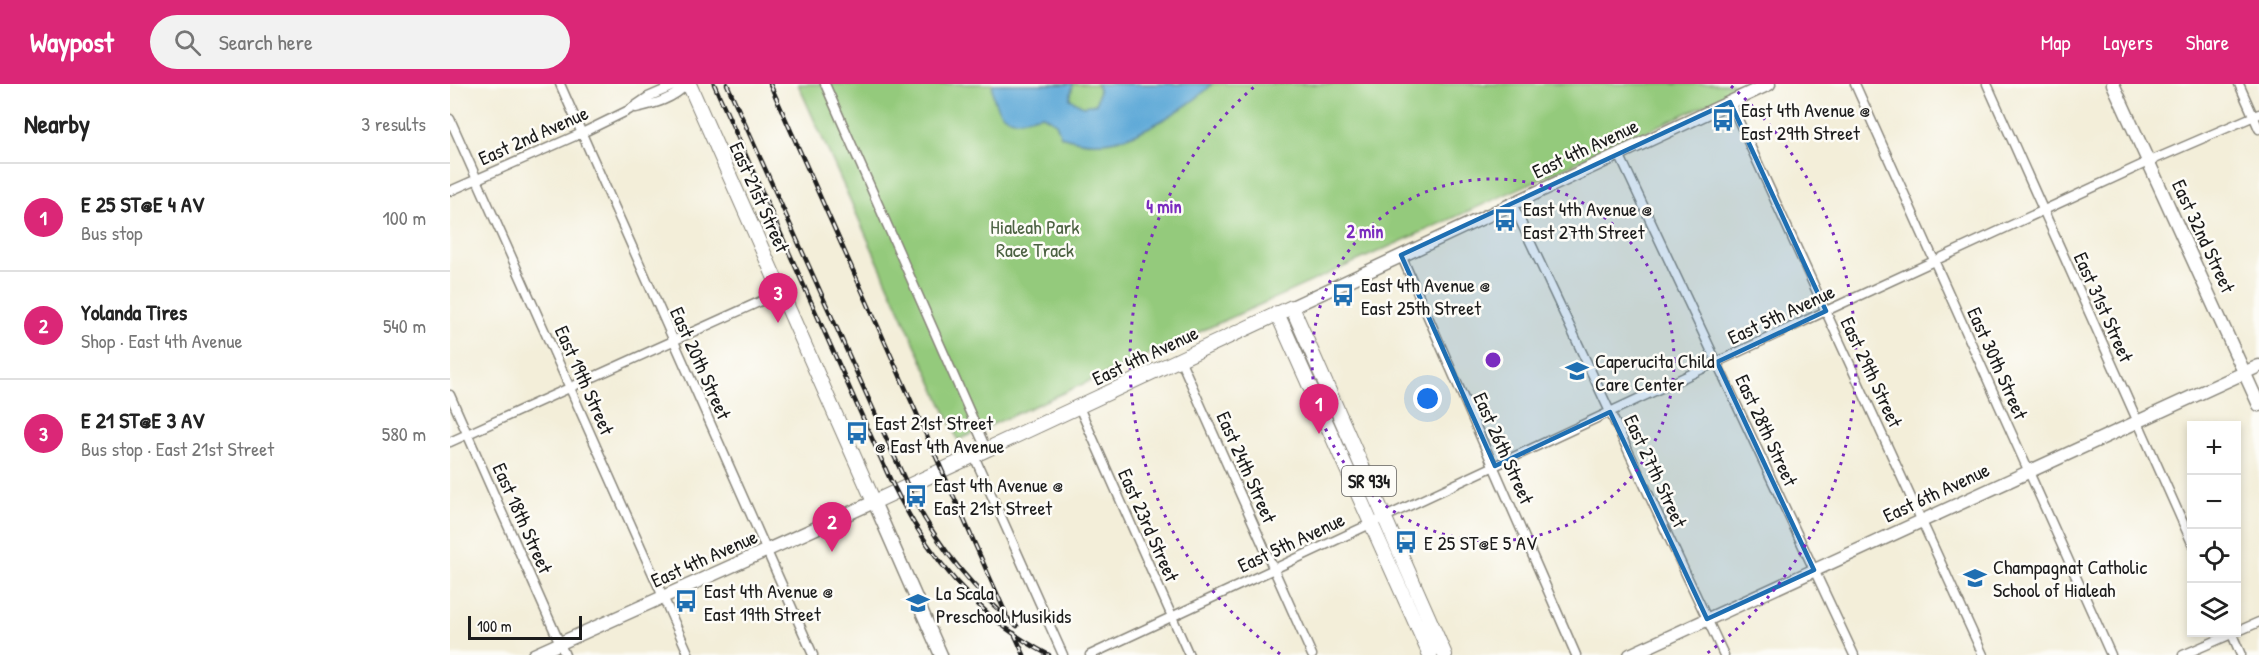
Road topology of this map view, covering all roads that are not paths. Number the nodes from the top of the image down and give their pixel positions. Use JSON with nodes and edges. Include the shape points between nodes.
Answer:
{"nodes":[{"id":1,"x":560,"y":84,"type":"edge"},
{"id":2,"x":678,"y":84,"type":"edge"},
{"id":3,"x":688,"y":84,"type":"edge"},
{"id":4,"x":825,"y":84,"type":"edge"},
{"id":5,"x":1769,"y":84,"type":"edge"},
{"id":6,"x":1855,"y":84,"type":"edge"},
{"id":7,"x":1987,"y":84,"type":"edge"},
{"id":8,"x":2113,"y":84,"type":"edge"},
{"id":9,"x":2239,"y":84,"type":"edge"},
{"id":10,"x":666,"y":86,"type":"edge"},
{"id":11,"x":1730,"y":102,"type":"junction"},
{"id":12,"x":629,"y":110,"type":"junction"},
{"id":13,"x":2256,"y":115,"type":"edge"},
{"id":14,"x":450,"y":119,"type":"edge"},
{"id":15,"x":2259,"y":129,"type":"edge"},
{"id":16,"x":582,"y":133,"type":"junction"},
{"id":17,"x":1619,"y":154,"type":"junction"},
{"id":18,"x":2148,"y":162,"type":"junction"},
{"id":19,"x":476,"y":178,"type":"junction"},
{"id":20,"x":450,"y":191,"type":"edge"},
{"id":21,"x":1512,"y":203,"type":"junction"},
{"id":22,"x":2043,"y":212,"type":"junction"},
{"id":23,"x":1401,"y":255,"type":"junction"},
{"id":24,"x":1935,"y":261,"type":"junction"},
{"id":25,"x":781,"y":292,"type":"junction"},
{"id":26,"x":1292,"y":307,"type":"junction"},
{"id":27,"x":1826,"y":311,"type":"junction"},
{"id":28,"x":1277,"y":314,"type":"junction"},
{"id":29,"x":674,"y":342,"type":"junction"},
{"id":30,"x":1180,"y":359,"type":"junction"},
{"id":31,"x":1717,"y":362,"type":"junction"},
{"id":32,"x":2259,"y":366,"type":"edge"},
{"id":33,"x":2245,"y":372,"type":"junction"},
{"id":34,"x":570,"y":388,"type":"junction"},
{"id":35,"x":450,"y":395,"type":"edge"},
{"id":36,"x":2259,"y":405,"type":"edge"},
{"id":37,"x":1079,"y":407,"type":"junction"},
{"id":38,"x":1610,"y":412,"type":"junction"},
{"id":39,"x":2137,"y":422,"type":"junction"},
{"id":40,"x":468,"y":434,"type":"junction"},
{"id":41,"x":450,"y":442,"type":"edge"},
{"id":42,"x":981,"y":453,"type":"junction"},
{"id":43,"x":1495,"y":466,"type":"junction"},
{"id":44,"x":2029,"y":471,"type":"junction"},
{"id":45,"x":873,"y":502,"type":"junction"},
{"id":46,"x":1385,"y":516,"type":"junction"},
{"id":47,"x":1922,"y":520,"type":"junction"},
{"id":48,"x":1370,"y":523,"type":"junction"},
{"id":49,"x":2187,"y":532,"type":"edge"},
{"id":50,"x":766,"y":552,"type":"junction"},
{"id":51,"x":1274,"y":568,"type":"junction"},
{"id":52,"x":1814,"y":570,"type":"junction"},
{"id":53,"x":664,"y":597,"type":"junction"},
{"id":54,"x":1172,"y":617,"type":"junction"},
{"id":55,"x":1707,"y":619,"type":"junction"},
{"id":56,"x":2259,"y":622,"type":"edge"},
{"id":57,"x":2241,"y":630,"type":"edge"},
{"id":58,"x":2225,"y":637,"type":"edge"},
{"id":59,"x":2233,"y":637,"type":"edge"},
{"id":60,"x":562,"y":649,"type":"edge"},
{"id":61,"x":534,"y":655,"type":"edge"},
{"id":62,"x":689,"y":655,"type":"edge"},
{"id":63,"x":813,"y":655,"type":"edge"},
{"id":64,"x":941,"y":655,"type":"edge"},
{"id":65,"x":1063,"y":655,"type":"edge"},
{"id":66,"x":1090,"y":655,"type":"edge"},
{"id":67,"x":1189,"y":655,"type":"edge"},
{"id":68,"x":1312,"y":655,"type":"edge"},
{"id":69,"x":1430,"y":655,"type":"edge"},
{"id":70,"x":1445,"y":655,"type":"edge"},
{"id":71,"x":1576,"y":655,"type":"edge"},
{"id":72,"x":1630,"y":655,"type":"edge"},
{"id":73,"x":1724,"y":655,"type":"edge"},
{"id":74,"x":1854,"y":655,"type":"edge"},
{"id":75,"x":1983,"y":655,"type":"edge"},
{"id":76,"x":2112,"y":655,"type":"edge"},
{"id":77,"x":2183,"y":655,"type":"edge"},
{"id":78,"x":2241,"y":655,"type":"edge"}],
"edges":[{"from":1,"to":16,"type":"street","name":"East 20th Street"},
{"from":2,"to":10,"type":"street","name":"East 2nd Avenue"},
{"from":3,"to":12,"type":"street","name":"East 2nd Avenue","via":[[680,93]]},
{"from":3,"to":25,"type":"main road","name":"East 21st Street"},
{"from":4,"to":42,"type":"street"},
{"from":5,"to":11,"type":"main road","name":"East 4th Avenue"},
{"from":6,"to":24,"type":"street","name":"East 30th Street"},
{"from":7,"to":22,"type":"street","name":"East 31st Street"},
{"from":8,"to":18,"type":"main road","name":"East 32nd Street"},
{"from":9,"to":13,"type":"street"},
{"from":10,"to":12,"type":"street","name":"East 2nd Avenue"},
{"from":11,"to":17,"type":"main road","name":"East 4th Avenue"},
{"from":11,"to":27,"type":"street","name":"East 29th Street"},
{"from":12,"to":16,"type":"street","name":"East 2nd Avenue"},
{"from":13,"to":15,"type":"street"},
{"from":13,"to":18,"type":"street","name":"East 5th Avenue"},
{"from":14,"to":19,"type":"street","name":"East 19th Street"},
{"from":16,"to":19,"type":"street","name":"East 2nd Avenue"},
{"from":16,"to":29,"type":"street","name":"East 20th Street"},
{"from":17,"to":21,"type":"main road","name":"East 4th Avenue"},
{"from":17,"to":31,"type":"street","name":"East 28th Street"},
{"from":18,"to":22,"type":"street","name":"East 5th Avenue"},
{"from":18,"to":33,"type":"main road","name":"East 32nd Street"},
{"from":19,"to":20,"type":"street","name":"East 2nd Avenue"},
{"from":19,"to":34,"type":"street","name":"East 19th Street"},
{"from":21,"to":23,"type":"main road","name":"East 4th Avenue"},
{"from":21,"to":38,"type":"street","name":"East 27th Street"},
{"from":22,"to":24,"type":"street","name":"East 5th Avenue"},
{"from":22,"to":39,"type":"street","name":"East 31st Street"},
{"from":23,"to":26,"type":"main road","name":"East 4th Avenue"},
{"from":23,"to":43,"type":"street","name":"East 26th Street"},
{"from":24,"to":27,"type":"street","name":"East 5th Avenue"},
{"from":24,"to":44,"type":"street","name":"East 30th Street"},
{"from":25,"to":29,"type":"street"},
{"from":25,"to":45,"type":"main road","name":"East 21st Street"},
{"from":26,"to":28,"type":"main road","name":"East 4th Avenue"},
{"from":26,"to":46,"type":"main road","number":"SR 934"},
{"from":27,"to":31,"type":"street","name":"East 5th Avenue"},
{"from":27,"to":47,"type":"street","name":"East 29th Street"},
{"from":28,"to":30,"type":"main road","name":"East 4th Avenue"},
{"from":28,"to":48,"type":"main road","number":"SR 934"},
{"from":29,"to":34,"type":"street"},
{"from":29,"to":50,"type":"street","name":"East 20th Street"},
{"from":30,"to":37,"type":"main road","name":"East 4th Avenue"},
{"from":30,"to":51,"type":"street","name":"East 24th Street"},
{"from":31,"to":38,"type":"street","name":"East 5th Avenue"},
{"from":31,"to":52,"type":"street","name":"East 28th Street"},
{"from":32,"to":33,"type":"main road","name":"East 6th Avenue"},
{"from":33,"to":36,"type":"main road","name":"East 32nd Street"},
{"from":33,"to":39,"type":"main road","name":"East 6th Avenue"},
{"from":34,"to":40,"type":"street"},
{"from":34,"to":53,"type":"street","name":"East 19th Street"},
{"from":35,"to":40,"type":"street","name":"East 18th Street"},
{"from":37,"to":42,"type":"main road","name":"East 4th Avenue"},
{"from":37,"to":54,"type":"street","name":"East 23rd Street"},
{"from":38,"to":43,"type":"street","name":"East 5th Avenue"},
{"from":38,"to":55,"type":"street","name":"East 27th Street"},
{"from":39,"to":44,"type":"main road","name":"East 6th Avenue"},
{"from":39,"to":49,"type":"street","name":"East 31st Street"},
{"from":40,"to":41,"type":"street"},
{"from":40,"to":60,"type":"street","name":"East 18th Street"},
{"from":42,"to":45,"type":"main road","name":"East 4th Avenue"},
{"from":42,"to":65,"type":"street"},
{"from":43,"to":46,"type":"street","name":"East 5th Avenue"},
{"from":43,"to":71,"type":"street","name":"East 26th Street"},
{"from":44,"to":47,"type":"main road","name":"East 6th Avenue"},
{"from":44,"to":76,"type":"street","name":"East 30th Street"},
{"from":45,"to":50,"type":"main road","name":"East 4th Avenue"},
{"from":45,"to":64,"type":"main road","name":"East 21st Street"},
{"from":46,"to":48,"type":"street","name":"East 5th Avenue"},
{"from":46,"to":70,"type":"main road","number":"SR 934"},
{"from":47,"to":52,"type":"main road","name":"East 6th Avenue"},
{"from":47,"to":75,"type":"street","name":"East 29th Street"},
{"from":48,"to":51,"type":"street","name":"East 5th Avenue"},
{"from":48,"to":69,"type":"main road","number":"SR 934"},
{"from":50,"to":53,"type":"main road","name":"East 4th Avenue"},
{"from":50,"to":63,"type":"street","name":"East 20th Street"},
{"from":51,"to":54,"type":"street","name":"East 5th Avenue"},
{"from":51,"to":68,"type":"street","name":"East 24th Street"},
{"from":52,"to":55,"type":"main road","name":"East 6th Avenue"},
{"from":52,"to":74,"type":"street","name":"East 28th Street"},
{"from":53,"to":60,"type":"main road","name":"East 4th Avenue"},
{"from":53,"to":62,"type":"street","name":"East 19th Street"},
{"from":54,"to":66,"type":"street","name":"East 5th Avenue"},
{"from":54,"to":67,"type":"street","name":"East 23rd Street"},
{"from":55,"to":72,"type":"main road","name":"East 6th Avenue"},
{"from":55,"to":73,"type":"street","name":"East 27th Street"},
{"from":56,"to":57,"type":"street"},
{"from":58,"to":77,"type":"street"},
{"from":59,"to":78,"type":"street"},
{"from":60,"to":61,"type":"main road","name":"East 4th Avenue"}]}
